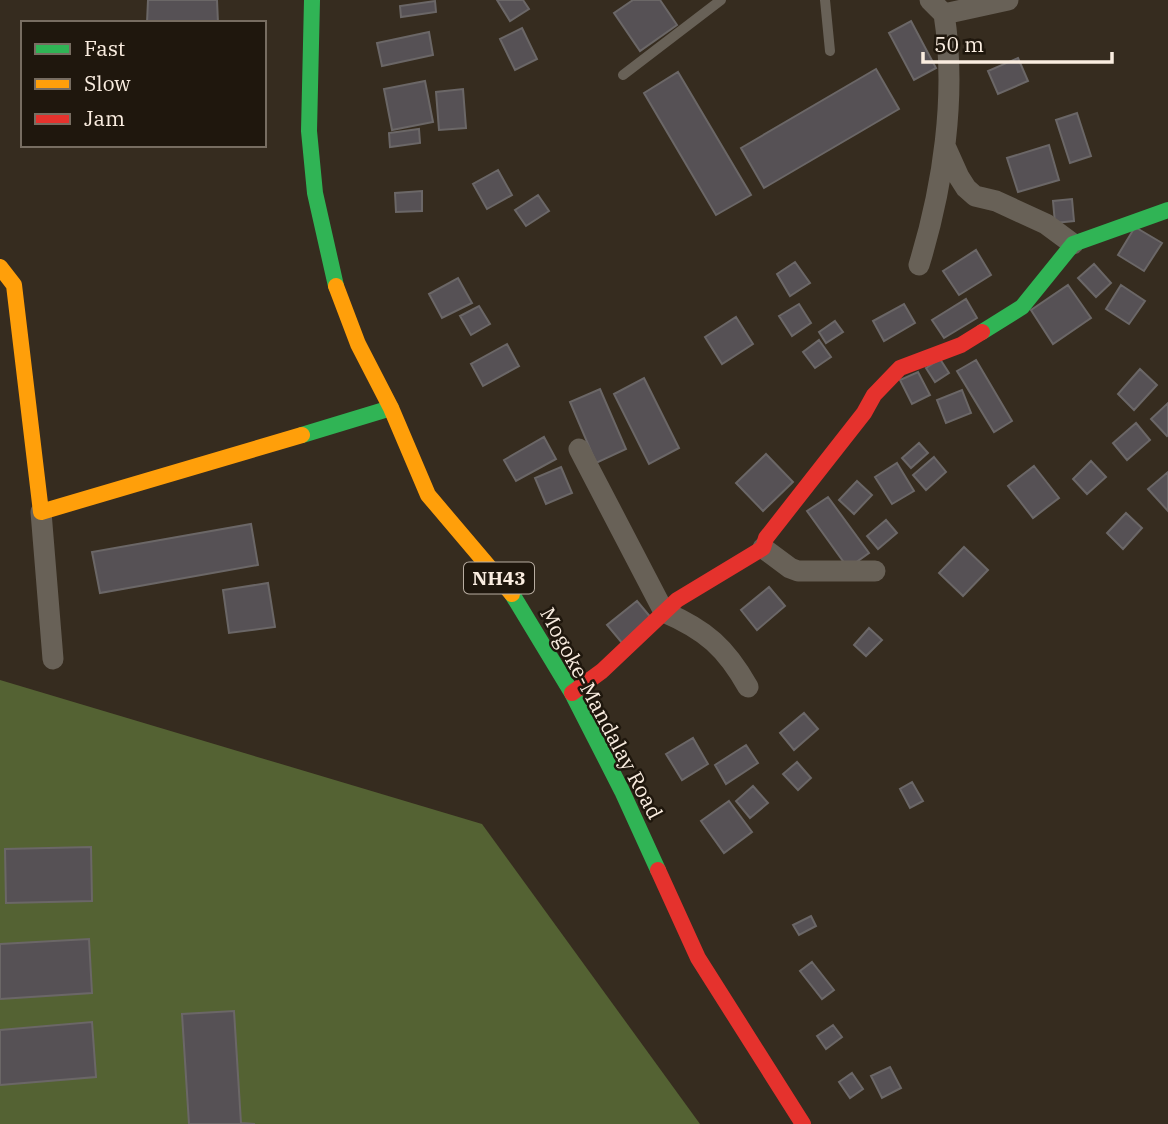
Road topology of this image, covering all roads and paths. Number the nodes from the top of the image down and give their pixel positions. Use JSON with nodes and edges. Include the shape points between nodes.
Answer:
{"nodes":[{"id":1,"x":312,"y":0,"type":"edge"},
{"id":2,"x":720,"y":0,"type":"edge"},
{"id":3,"x":825,"y":0,"type":"edge"},
{"id":4,"x":1008,"y":0,"type":"edge"},
{"id":5,"x":937,"y":7,"type":"edge"},
{"id":6,"x":830,"y":51,"type":"dead end"},
{"id":7,"x":623,"y":75,"type":"dead end"},
{"id":8,"x":945,"y":146,"type":"junction"},
{"id":9,"x":1168,"y":210,"type":"edge"},
{"id":10,"x":1073,"y":244,"type":"junction"},
{"id":11,"x":919,"y":265,"type":"dead end"},
{"id":12,"x":0,"y":267,"type":"edge"},
{"id":13,"x":391,"y":408,"type":"junction"},
{"id":14,"x":579,"y":449,"type":"dead end"},
{"id":15,"x":41,"y":512,"type":"junction"},
{"id":16,"x":763,"y":548,"type":"junction"},
{"id":17,"x":875,"y":571,"type":"dead end"},
{"id":18,"x":664,"y":612,"type":"junction"},
{"id":19,"x":53,"y":659,"type":"dead end"},
{"id":20,"x":748,"y":687,"type":"dead end"},
{"id":21,"x":572,"y":693,"type":"junction"},
{"id":22,"x":803,"y":1124,"type":"edge"}],
"edges":[{"from":1,"to":13,"type":"main road","name":"Mogoke-Mandalay Road","number":"NH43","via":[[309,131],[315,193],[335,284],[358,344]]},
{"from":2,"to":7,"type":"lane"},
{"from":3,"to":6,"type":"lane"},
{"from":4,"to":5,"type":"street"},
{"from":5,"to":8,"type":"street","via":[[949,61]]},
{"from":8,"to":10,"type":"street","via":[[959,177],[975,196],[1046,224]]},
{"from":8,"to":11,"type":"street","via":[[940,189]]},
{"from":9,"to":10,"type":"main road"},
{"from":10,"to":16,"type":"main road","via":[[1022,307],[961,345],[900,368],[874,394]]},
{"from":12,"to":15,"type":"main road","via":[[14,285]]},
{"from":13,"to":15,"type":"main road"},
{"from":13,"to":21,"type":"main road","name":"Mogoke-Mandalay Road","number":"NH43","via":[[428,495],[519,602]]},
{"from":14,"to":18,"type":"street"},
{"from":15,"to":19,"type":"street"},
{"from":16,"to":17,"type":"street","via":[[798,571]]},
{"from":16,"to":18,"type":"main road"},
{"from":18,"to":20,"type":"street","via":[[722,649]]},
{"from":18,"to":21,"type":"main road"},
{"from":21,"to":22,"type":"main road","name":"Mogoke-Mandalay Road","number":"NH43","via":[[698,958]]}]}
